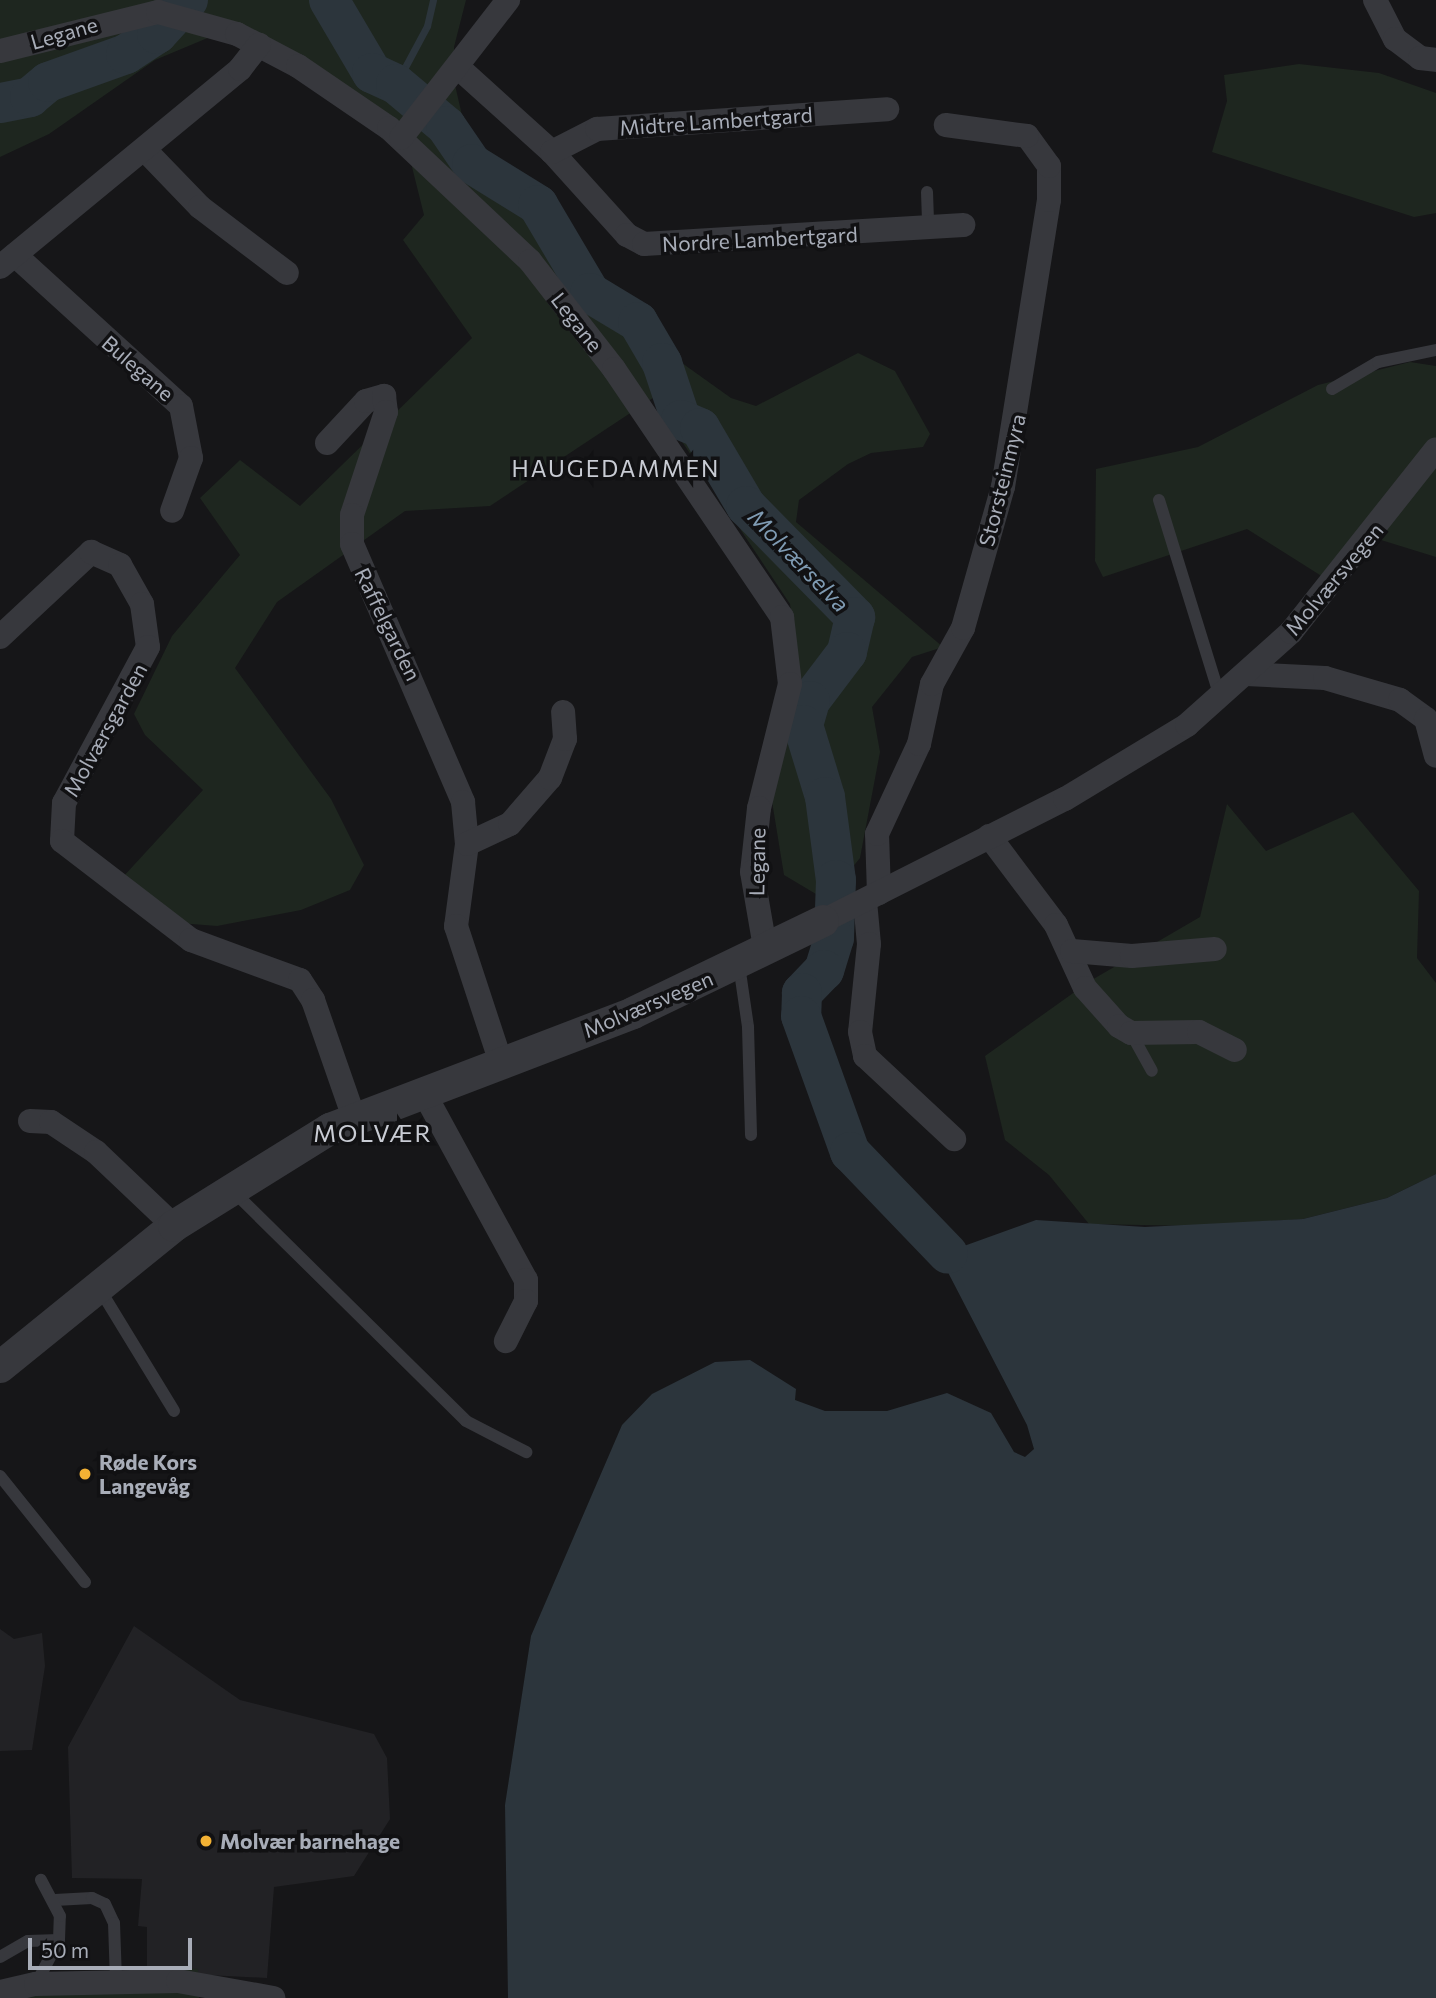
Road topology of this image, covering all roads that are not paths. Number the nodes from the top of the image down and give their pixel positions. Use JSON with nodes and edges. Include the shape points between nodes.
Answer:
{"nodes":[{"id":1,"x":508,"y":0,"type":"edge"},
{"id":2,"x":1375,"y":0,"type":"edge"},
{"id":3,"x":259,"y":46,"type":"junction"},
{"id":4,"x":0,"y":51,"type":"edge"},
{"id":5,"x":1436,"y":60,"type":"edge"},
{"id":6,"x":460,"y":69,"type":"junction"},
{"id":7,"x":887,"y":109,"type":"dead end"},
{"id":8,"x":946,"y":125,"type":"dead end"},
{"id":9,"x":401,"y":138,"type":"junction"},
{"id":10,"x":145,"y":149,"type":"junction"},
{"id":11,"x":552,"y":152,"type":"junction"},
{"id":12,"x":927,"y":192,"type":"dead end"},
{"id":13,"x":963,"y":225,"type":"dead end"},
{"id":14,"x":928,"y":228,"type":"junction"},
{"id":15,"x":7,"y":261,"type":"edge"},
{"id":16,"x":287,"y":273,"type":"dead end"},
{"id":17,"x":1436,"y":350,"type":"edge"},
{"id":18,"x":1332,"y":389,"type":"dead end"},
{"id":19,"x":327,"y":443,"type":"dead end"},
{"id":20,"x":1436,"y":449,"type":"edge"},
{"id":21,"x":1159,"y":500,"type":"dead end"},
{"id":22,"x":172,"y":511,"type":"dead end"},
{"id":23,"x":0,"y":637,"type":"edge"},
{"id":24,"x":1246,"y":674,"type":"junction"},
{"id":25,"x":1220,"y":698,"type":"junction"},
{"id":26,"x":563,"y":712,"type":"dead end"},
{"id":27,"x":1436,"y":756,"type":"edge"},
{"id":28,"x":989,"y":836,"type":"junction"},
{"id":29,"x":467,"y":844,"type":"junction"},
{"id":30,"x":854,"y":906,"type":"junction"},
{"id":31,"x":765,"y":947,"type":"junction"},
{"id":32,"x":1215,"y":948,"type":"dead end"},
{"id":33,"x":1072,"y":951,"type":"junction"},
{"id":34,"x":739,"y":965,"type":"junction"},
{"id":35,"x":1131,"y":1033,"type":"junction"},
{"id":36,"x":1235,"y":1050,"type":"dead end"},
{"id":37,"x":501,"y":1063,"type":"junction"},
{"id":38,"x":1152,"y":1071,"type":"dead end"},
{"id":39,"x":424,"y":1093,"type":"junction"},
{"id":40,"x":355,"y":1118,"type":"junction"},
{"id":41,"x":30,"y":1121,"type":"dead end"},
{"id":42,"x":751,"y":1135,"type":"dead end"},
{"id":43,"x":954,"y":1139,"type":"dead end"},
{"id":44,"x":231,"y":1188,"type":"junction"},
{"id":45,"x":174,"y":1226,"type":"junction"},
{"id":46,"x":99,"y":1288,"type":"junction"},
{"id":47,"x":506,"y":1341,"type":"dead end"},
{"id":48,"x":0,"y":1367,"type":"edge"},
{"id":49,"x":174,"y":1411,"type":"dead end"},
{"id":50,"x":526,"y":1452,"type":"dead end"},
{"id":51,"x":0,"y":1476,"type":"edge"},
{"id":52,"x":85,"y":1582,"type":"dead end"},
{"id":53,"x":41,"y":1880,"type":"dead end"},
{"id":54,"x":55,"y":1900,"type":"junction"},
{"id":55,"x":59,"y":1940,"type":"junction"},
{"id":56,"x":0,"y":1957,"type":"edge"},
{"id":57,"x":116,"y":1980,"type":"junction"},
{"id":58,"x":36,"y":1984,"type":"junction"},
{"id":59,"x":0,"y":1992,"type":"edge"},
{"id":60,"x":273,"y":1998,"type":"edge"}],
"edges":[{"from":1,"to":6,"type":"street"},
{"from":2,"to":5,"type":"street","via":[[1395,39],[1420,58]]},
{"from":3,"to":4,"type":"street","name":"Legane","via":[[191,17],[158,12]]},
{"from":3,"to":9,"type":"street","name":"Legane","via":[[350,99]]},
{"from":3,"to":10,"type":"street","name":"Bulegane"},
{"from":6,"to":9,"type":"street"},
{"from":6,"to":11,"type":"street","name":"Nordre Lambertgard"},
{"from":7,"to":11,"type":"street","name":"Midtre Lambertgard","via":[[597,129]]},
{"from":8,"to":30,"type":"street","name":"Storsteinmyra","via":[[1027,136],[1049,166],[1049,201],[1006,476],[963,628],[932,684],[919,744],[877,834]]},
{"from":9,"to":31,"type":"street","name":"Legane","via":[[530,261],[614,369],[782,617],[790,684],[759,808],[752,872]]},
{"from":10,"to":15,"type":"street","name":"Bulegane"},
{"from":10,"to":16,"type":"street","via":[[200,207]]},
{"from":11,"to":14,"type":"street","name":"Nordre Lambertgard","via":[[627,235],[644,244]]},
{"from":12,"to":14,"type":"lane"},
{"from":13,"to":14,"type":"street","name":"Nordre Lambertgard"},
{"from":15,"to":22,"type":"street","name":"Bulegane","via":[[181,406],[191,458]]},
{"from":17,"to":18,"type":"lane","via":[[1378,362]]},
{"from":19,"to":29,"type":"street","name":"Raffelgarden","via":[[366,401],[384,396],[386,412],[352,515],[352,544],[445,751],[467,818]]},
{"from":20,"to":24,"type":"street","name":"Molværsvegen","via":[[1291,632]]},
{"from":21,"to":25,"type":"lane"},
{"from":23,"to":40,"type":"street","name":"Molværsgarden","via":[[91,552],[120,565],[142,604],[148,647],[64,803],[62,841],[191,940],[300,980],[313,1000]]},
{"from":24,"to":25,"type":"street","name":"Molværsvegen"},
{"from":24,"to":27,"type":"street","via":[[1325,678],[1400,700],[1426,719]]},
{"from":25,"to":28,"type":"street","name":"Molværsvegen","via":[[1121,769]]},
{"from":26,"to":29,"type":"street","via":[[565,739],[550,778],[510,824]]},
{"from":28,"to":30,"type":"street","name":"Molværsvegen"},
{"from":28,"to":33,"type":"street"},
{"from":29,"to":37,"type":"street","name":"Raffelgarden","via":[[456,926]]},
{"from":30,"to":31,"type":"street","name":"Molværsvegen"},
{"from":30,"to":43,"type":"street","via":[[869,944],[860,1032],[865,1056]]},
{"from":31,"to":34,"type":"street","name":"Molværsvegen"},
{"from":32,"to":33,"type":"street","via":[[1132,956]]},
{"from":33,"to":35,"type":"street","via":[[1085,988]]},
{"from":34,"to":37,"type":"street","name":"Molværsvegen"},
{"from":34,"to":42,"type":"lane","via":[[748,1027]]},
{"from":35,"to":36,"type":"street","via":[[1199,1032]]},
{"from":35,"to":38,"type":"lane"},
{"from":37,"to":39,"type":"street","name":"Molværsvegen"},
{"from":39,"to":40,"type":"street","name":"Molværsvegen"},
{"from":39,"to":47,"type":"street","via":[[526,1280],[526,1301]]},
{"from":40,"to":44,"type":"street","name":"Molværsvegen"},
{"from":41,"to":45,"type":"street","via":[[51,1122],[96,1152]]},
{"from":44,"to":45,"type":"street","name":"Molværsvegen"},
{"from":44,"to":50,"type":"lane","via":[[466,1421]]},
{"from":45,"to":46,"type":"street","name":"Molværsvegen"},
{"from":46,"to":48,"type":"street","name":"Molværsvegen"},
{"from":46,"to":49,"type":"lane"},
{"from":51,"to":52,"type":"lane"},
{"from":53,"to":54,"type":"lane"},
{"from":54,"to":55,"type":"lane"},
{"from":54,"to":57,"type":"lane","via":[[92,1898],[105,1904],[114,1923]]},
{"from":55,"to":56,"type":"lane","via":[[28,1941]]},
{"from":55,"to":58,"type":"lane"},
{"from":57,"to":58,"type":"street"},
{"from":57,"to":60,"type":"street","via":[[178,1981]]},
{"from":58,"to":59,"type":"street"}]}
